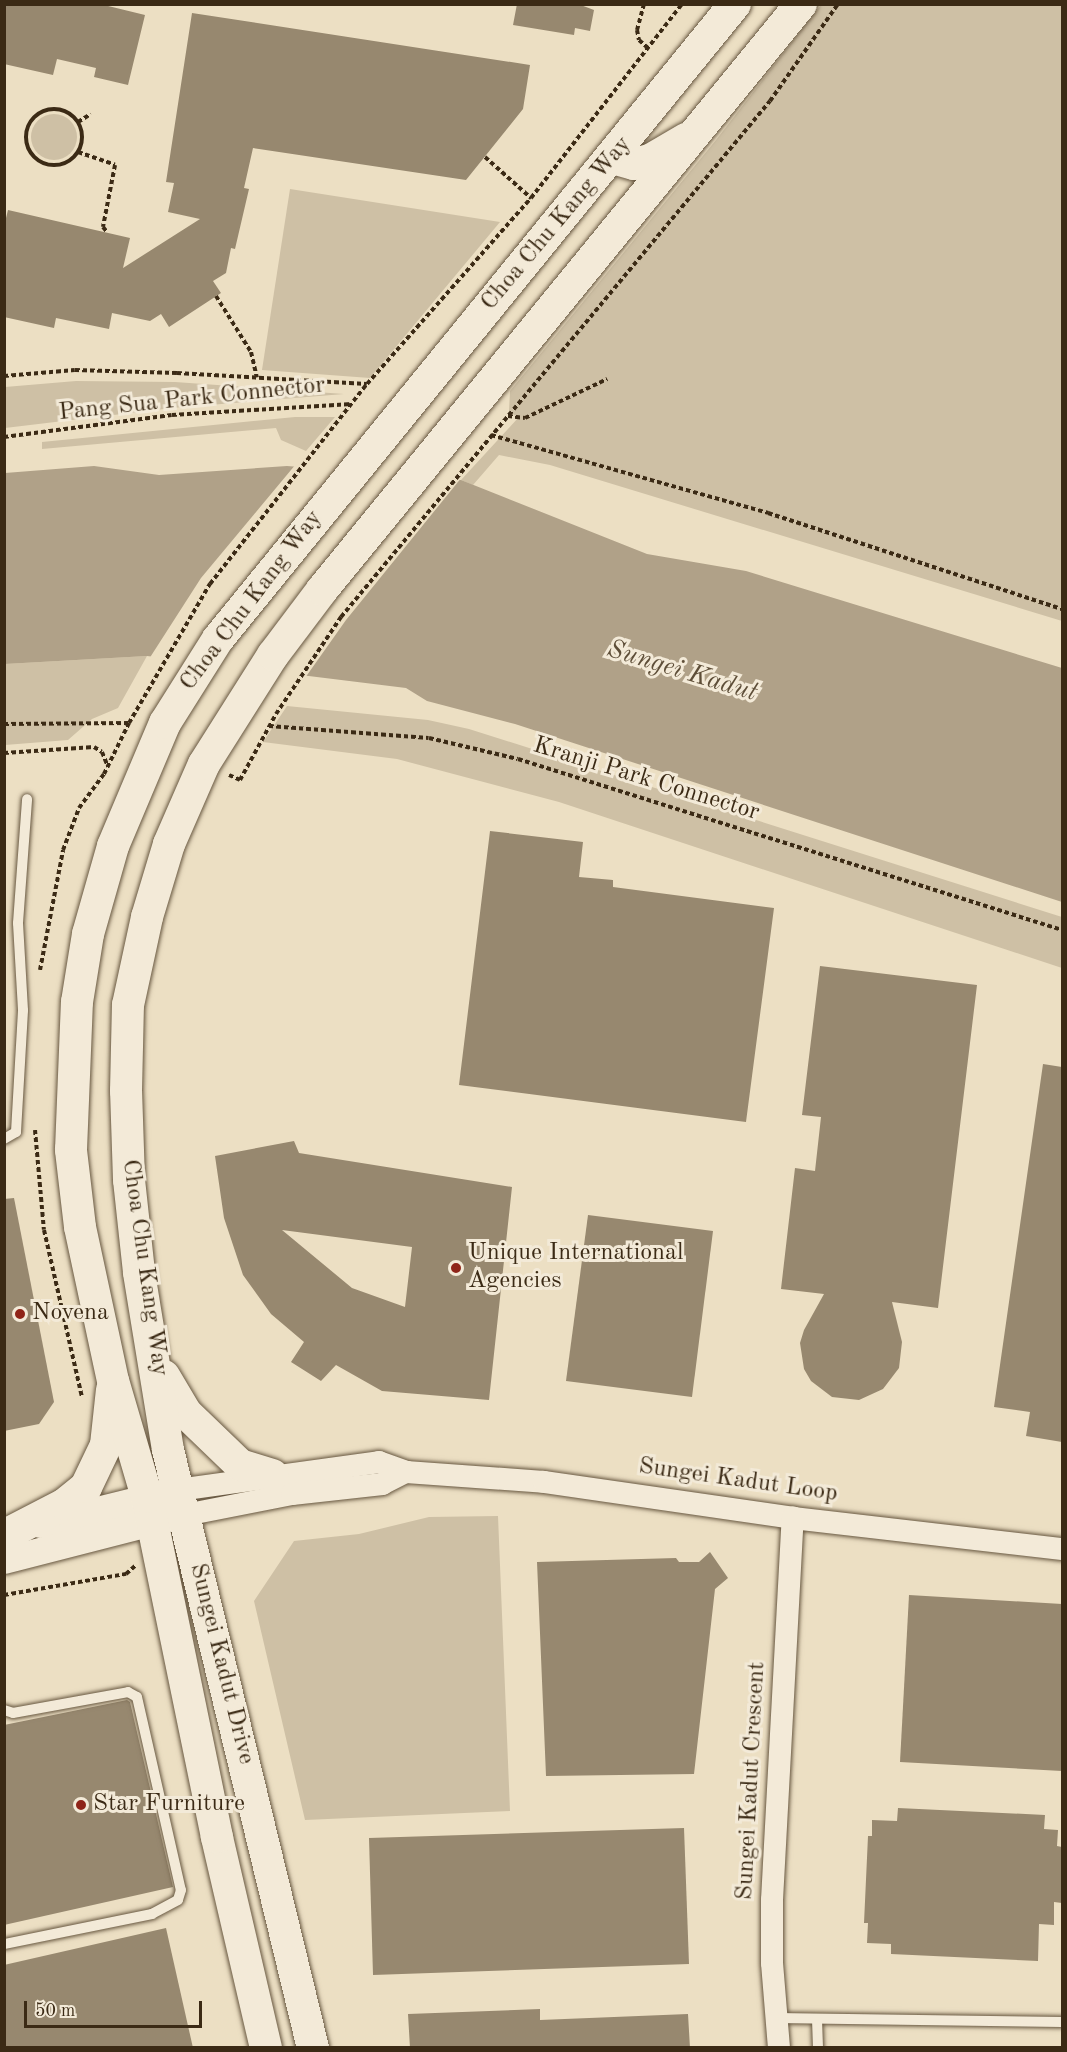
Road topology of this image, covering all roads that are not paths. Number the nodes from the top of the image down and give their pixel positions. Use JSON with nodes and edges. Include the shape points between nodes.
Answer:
{"nodes":[{"id":1,"x":735,"y":4,"type":"edge"},
{"id":2,"x":801,"y":4,"type":"edge"},
{"id":3,"x":702,"y":129,"type":"junction"},
{"id":4,"x":613,"y":158,"type":"junction"},
{"id":5,"x":27,"y":799,"type":"dead end"},
{"id":6,"x":4,"y":1139,"type":"edge"},
{"id":7,"x":156,"y":1362,"type":"junction"},
{"id":8,"x":112,"y":1381,"type":"junction"},
{"id":9,"x":406,"y":1473,"type":"junction"},
{"id":10,"x":273,"y":1475,"type":"junction"},
{"id":11,"x":182,"y":1502,"type":"junction"},
{"id":12,"x":149,"y":1510,"type":"junction"},
{"id":13,"x":794,"y":1518,"type":"junction"},
{"id":14,"x":7,"y":1542,"type":"edge"},
{"id":15,"x":1062,"y":1549,"type":"edge"},
{"id":16,"x":4,"y":1710,"type":"edge"},
{"id":17,"x":250,"y":1781,"type":"junction"},
{"id":18,"x":217,"y":1837,"type":"junction"},
{"id":19,"x":4,"y":1944,"type":"edge"},
{"id":20,"x":776,"y":2018,"type":"junction"},
{"id":21,"x":817,"y":2019,"type":"junction"},
{"id":22,"x":1062,"y":2022,"type":"edge"},
{"id":23,"x":266,"y":2048,"type":"edge"},
{"id":24,"x":313,"y":2048,"type":"edge"},
{"id":25,"x":779,"y":2048,"type":"edge"},
{"id":26,"x":818,"y":2048,"type":"edge"}],
"edges":[{"from":1,"to":4,"type":"main road","name":"Choa Chu Kang Way"},
{"from":2,"to":3,"type":"main road","name":"Choa Chu Kang Way"},
{"from":3,"to":4,"type":"main road","via":[[650,160],[634,164]]},
{"from":3,"to":7,"type":"main road","name":"Choa Chu Kang Way","via":[[322,590],[204,764],[169,844],[147,917],[128,1005],[129,1180],[139,1272]]},
{"from":4,"to":8,"type":"main road","name":"Choa Chu Kang Way","via":[[387,426],[218,639],[176,705],[113,846],[88,934],[77,1002],[71,1150],[80,1227]]},
{"from":5,"to":6,"type":"lane","via":[[18,923],[22,1010],[16,1132]]},
{"from":7,"to":10,"type":"main road","via":[[186,1413],[218,1444],[240,1465]]},
{"from":7,"to":11,"type":"main road","name":"Choa Chu Kang Way","via":[[168,1450]]},
{"from":8,"to":12,"type":"main road","name":"Choa Chu Kang Way"},
{"from":8,"to":14,"type":"main road","via":[[106,1445],[86,1487]]},
{"from":9,"to":10,"type":"street","name":"Sungei Kadut Loop","via":[[379,1462]]},
{"from":9,"to":11,"type":"street","name":"Sungei Kadut Loop","via":[[382,1484]]},
{"from":9,"to":13,"type":"street","name":"Sungei Kadut Loop","via":[[544,1482]]},
{"from":10,"to":11,"type":"street","name":"Sungei Kadut Loop"},
{"from":11,"to":12,"type":"street"},
{"from":11,"to":17,"type":"main road","name":"Sungei Kadut Drive"},
{"from":12,"to":14,"type":"street"},
{"from":12,"to":18,"type":"main road","name":"Sungei Kadut Drive"},
{"from":13,"to":15,"type":"street","name":"Sungei Kadut Loop"},
{"from":13,"to":20,"type":"street","name":"Sungei Kadut Crescent","via":[[772,1900]]},
{"from":16,"to":19,"type":"lane","via":[[13,1713],[128,1692],[137,1697],[181,1890],[178,1900],[152,1914]]},
{"from":17,"to":18,"type":"main road","via":[[227,1795],[219,1806]]},
{"from":17,"to":24,"type":"main road","name":"Sungei Kadut Drive"},
{"from":18,"to":23,"type":"main road","name":"Sungei Kadut Drive"},
{"from":20,"to":21,"type":"lane"},
{"from":20,"to":25,"type":"street","name":"Sungei Kadut Crescent"},
{"from":21,"to":22,"type":"lane"},
{"from":21,"to":26,"type":"lane"}]}
